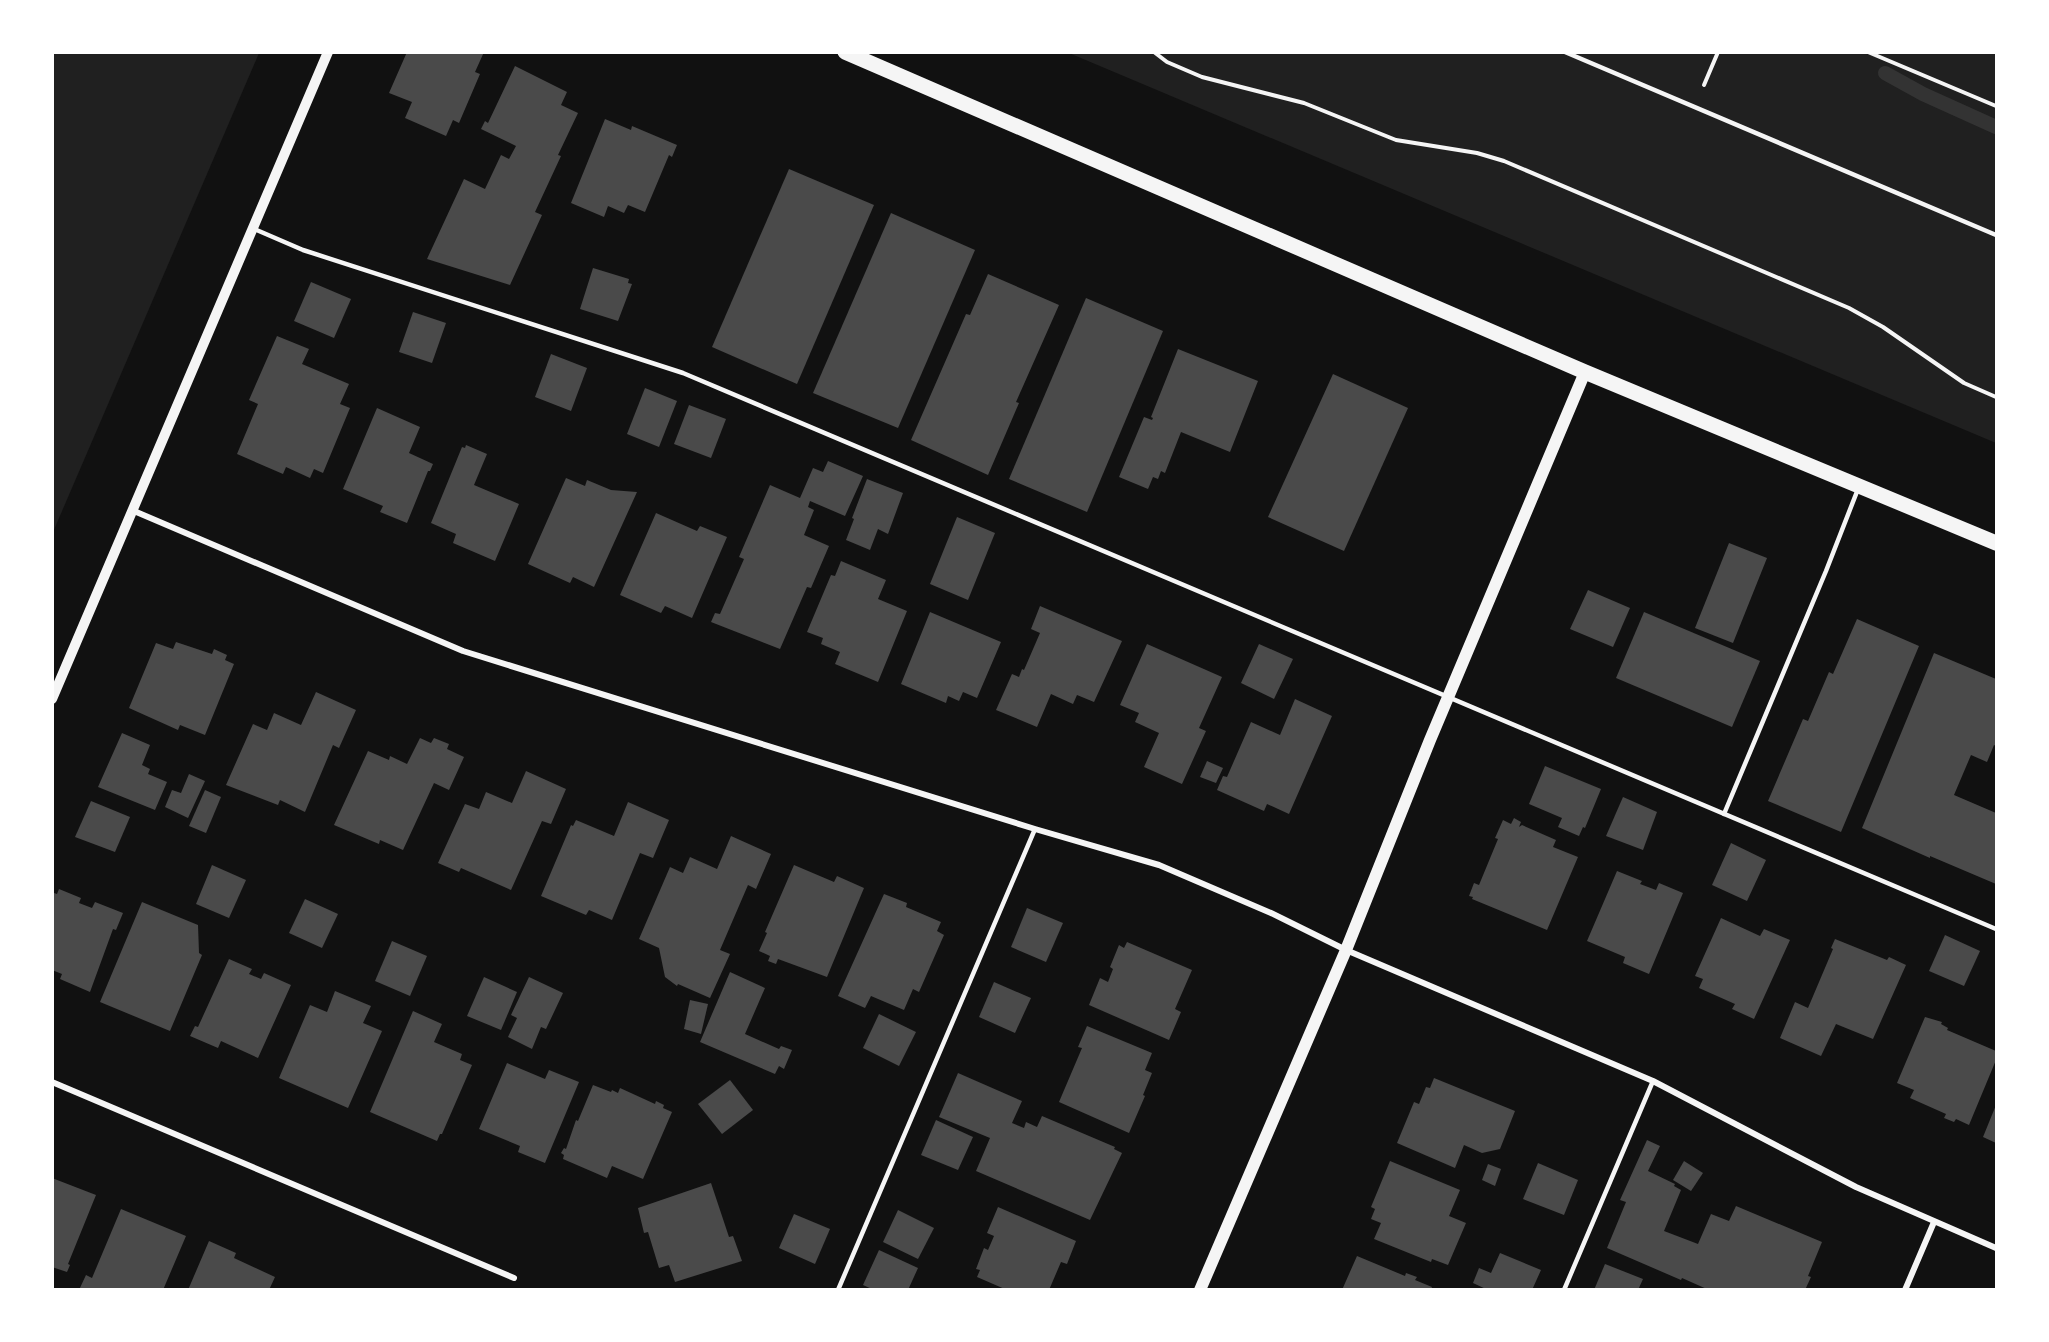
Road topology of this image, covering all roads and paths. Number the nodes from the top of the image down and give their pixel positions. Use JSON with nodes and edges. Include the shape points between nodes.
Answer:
{"nodes":[{"id":1,"x":328,"y":52,"type":"edge"},
{"id":2,"x":845,"y":52,"type":"edge"},
{"id":3,"x":1154,"y":52,"type":"edge"},
{"id":4,"x":1565,"y":52,"type":"edge"},
{"id":5,"x":1718,"y":52,"type":"edge"},
{"id":6,"x":1868,"y":52,"type":"edge"},
{"id":7,"x":1706,"y":81,"type":"dead end"},
{"id":8,"x":1996,"y":106,"type":"edge"},
{"id":9,"x":252,"y":228,"type":"junction"},
{"id":10,"x":1996,"y":235,"type":"edge"},
{"id":11,"x":1585,"y":372,"type":"junction"},
{"id":12,"x":1996,"y":398,"type":"edge"},
{"id":13,"x":1860,"y":487,"type":"junction"},
{"id":14,"x":134,"y":511,"type":"junction"},
{"id":15,"x":1996,"y":543,"type":"edge"},
{"id":16,"x":1448,"y":698,"type":"junction"},
{"id":17,"x":52,"y":699,"type":"edge"},
{"id":18,"x":1724,"y":814,"type":"junction"},
{"id":19,"x":1035,"y":828,"type":"junction"},
{"id":20,"x":1996,"y":929,"type":"edge"},
{"id":21,"x":1346,"y":950,"type":"junction"},
{"id":22,"x":1653,"y":1081,"type":"junction"},
{"id":23,"x":52,"y":1082,"type":"edge"},
{"id":24,"x":1934,"y":1222,"type":"junction"},
{"id":25,"x":1996,"y":1248,"type":"edge"},
{"id":26,"x":514,"y":1278,"type":"dead end"},
{"id":27,"x":838,"y":1290,"type":"edge"},
{"id":28,"x":1200,"y":1290,"type":"edge"},
{"id":29,"x":1564,"y":1290,"type":"edge"},
{"id":30,"x":1905,"y":1290,"type":"edge"}],
"edges":[{"from":1,"to":9,"type":"street"},
{"from":2,"to":11,"type":"main road"},
{"from":3,"to":12,"type":"path","via":[[1202,77],[1304,103],[1396,140],[1504,161],[1850,309],[1964,383]]},
{"from":4,"to":10,"type":"lane"},
{"from":5,"to":7,"type":"path"},
{"from":6,"to":8,"type":"path"},
{"from":9,"to":14,"type":"street"},
{"from":9,"to":16,"type":"lane","via":[[303,250],[683,373]]},
{"from":11,"to":13,"type":"main road"},
{"from":11,"to":16,"type":"main road"},
{"from":13,"to":15,"type":"main road"},
{"from":13,"to":18,"type":"lane"},
{"from":14,"to":17,"type":"street"},
{"from":14,"to":19,"type":"street","via":[[463,651]]},
{"from":16,"to":18,"type":"lane"},
{"from":16,"to":21,"type":"main road"},
{"from":18,"to":20,"type":"lane"},
{"from":19,"to":21,"type":"street","via":[[1159,865]]},
{"from":19,"to":27,"type":"lane"},
{"from":21,"to":22,"type":"street"},
{"from":21,"to":28,"type":"main road"},
{"from":22,"to":24,"type":"street","via":[[1856,1187]]},
{"from":22,"to":29,"type":"lane"},
{"from":23,"to":26,"type":"street"},
{"from":24,"to":25,"type":"street"},
{"from":24,"to":30,"type":"street"}]}
